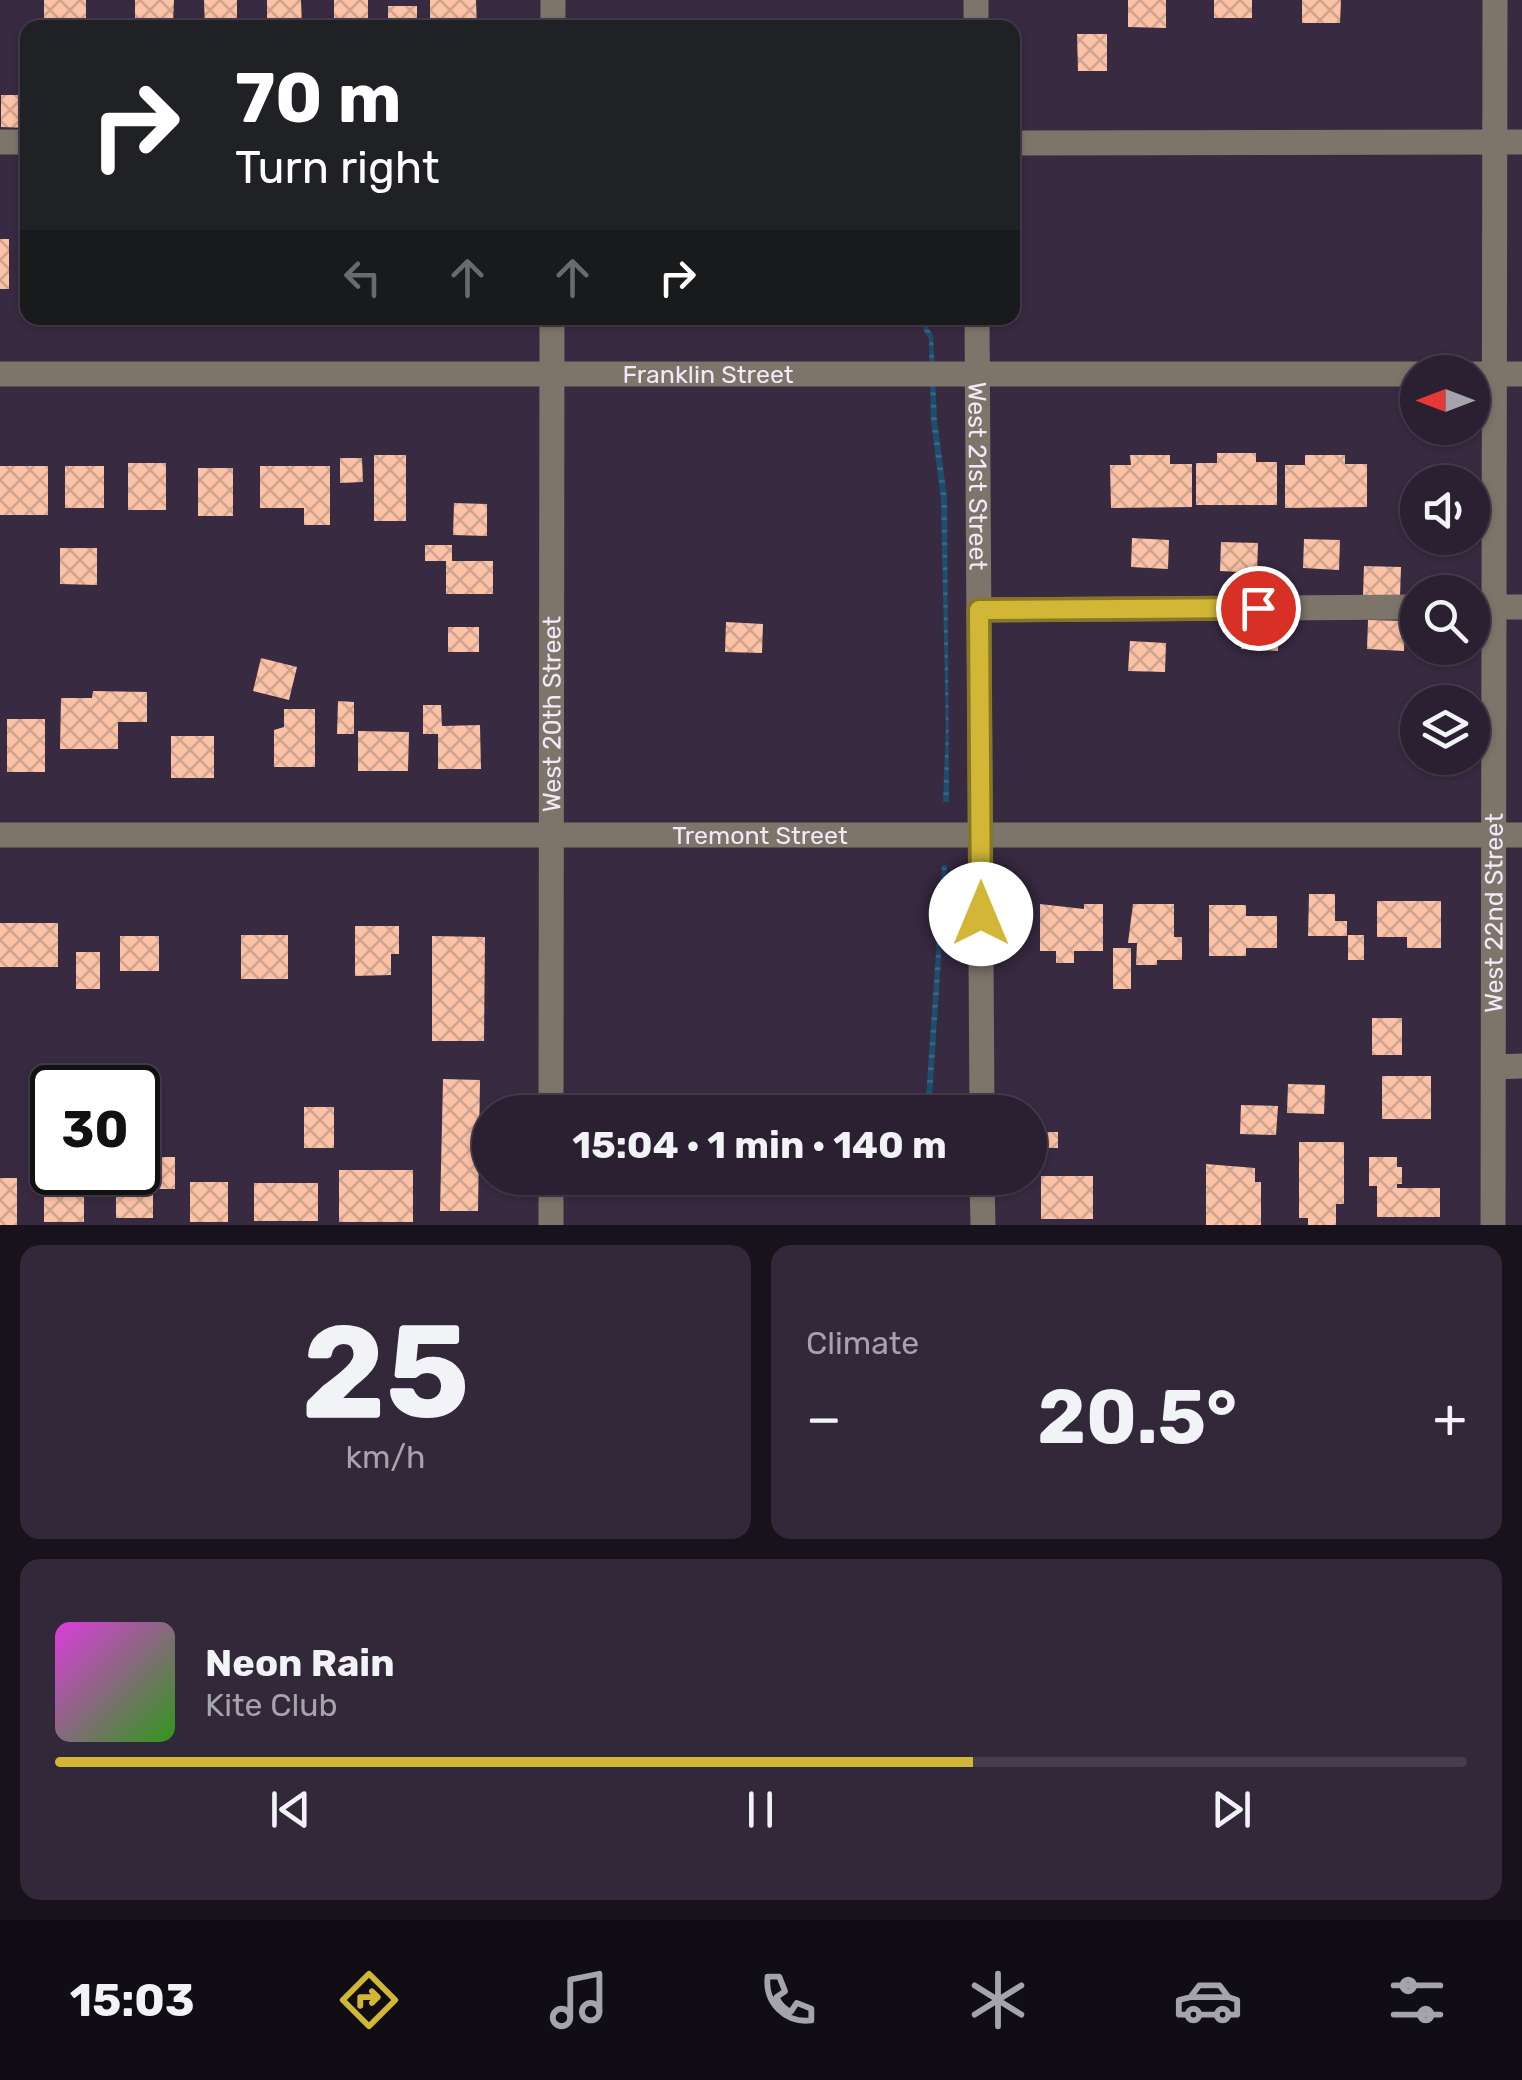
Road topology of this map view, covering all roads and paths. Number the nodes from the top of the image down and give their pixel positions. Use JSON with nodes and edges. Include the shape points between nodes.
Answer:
{"nodes":[{"id":1,"x":1495,"y":0,"type":"edge"},
{"id":2,"x":1495,"y":142,"type":"junction"},
{"id":3,"x":1522,"y":142,"type":"edge"},
{"id":4,"x":1020,"y":143,"type":"edge"},
{"id":5,"x":552,"y":325,"type":"edge"},
{"id":6,"x":978,"y":325,"type":"edge"},
{"id":7,"x":1485,"y":355,"type":"edge"},
{"id":8,"x":0,"y":374,"type":"edge"},
{"id":9,"x":552,"y":374,"type":"junction"},
{"id":10,"x":978,"y":374,"type":"junction"},
{"id":11,"x":1400,"y":374,"type":"edge"},
{"id":12,"x":1490,"y":374,"type":"edge"},
{"id":13,"x":1522,"y":374,"type":"edge"},
{"id":14,"x":1484,"y":445,"type":"edge"},
{"id":15,"x":1483,"y":575,"type":"edge"},
{"id":16,"x":1400,"y":607,"type":"edge"},
{"id":17,"x":1490,"y":607,"type":"edge"},
{"id":18,"x":1522,"y":607,"type":"edge"},
{"id":19,"x":979,"y":610,"type":"junction"},
{"id":20,"x":1486,"y":665,"type":"edge"},
{"id":21,"x":980,"y":834,"type":"junction"},
{"id":22,"x":1494,"y":834,"type":"junction"},
{"id":23,"x":1522,"y":834,"type":"edge"},
{"id":24,"x":0,"y":835,"type":"edge"},
{"id":25,"x":551,"y":835,"type":"junction"},
{"id":26,"x":1522,"y":1066,"type":"edge"},
{"id":27,"x":1494,"y":1067,"type":"junction"},
{"id":28,"x":551,"y":1095,"type":"edge"},
{"id":29,"x":982,"y":1095,"type":"edge"},
{"id":30,"x":551,"y":1195,"type":"edge"},
{"id":31,"x":982,"y":1195,"type":"edge"},
{"id":32,"x":551,"y":1225,"type":"edge"},
{"id":33,"x":983,"y":1225,"type":"edge"},
{"id":34,"x":1493,"y":1225,"type":"edge"}],
"edges":[{"from":1,"to":2,"type":"street","name":"West 22nd Street"},
{"from":2,"to":3,"type":"street"},
{"from":2,"to":4,"type":"street"},
{"from":2,"to":7,"type":"street","name":"West 22nd Street"},
{"from":5,"to":9,"type":"street","name":"West 20th Street"},
{"from":6,"to":10,"type":"street","name":"West 21st Street"},
{"from":8,"to":9,"type":"street","name":"Franklin Street"},
{"from":9,"to":10,"type":"street","name":"Franklin Street"},
{"from":9,"to":25,"type":"street","name":"West 20th Street"},
{"from":10,"to":11,"type":"street","name":"Franklin Street"},
{"from":10,"to":19,"type":"street","name":"West 21st Street"},
{"from":12,"to":13,"type":"street"},
{"from":14,"to":15,"type":"street","name":"West 22nd Street"},
{"from":16,"to":19,"type":"street"},
{"from":17,"to":18,"type":"street"},
{"from":19,"to":21,"type":"street","name":"West 21st Street"},
{"from":20,"to":22,"type":"street","name":"West 22nd Street"},
{"from":21,"to":22,"type":"street","name":"Tremont Street"},
{"from":21,"to":25,"type":"street","name":"Tremont Street"},
{"from":21,"to":29,"type":"street","name":"West 21st Street"},
{"from":22,"to":23,"type":"street","name":"Tremont Street"},
{"from":22,"to":27,"type":"street","name":"West 22nd Street"},
{"from":24,"to":25,"type":"street","name":"Tremont Street"},
{"from":25,"to":28,"type":"street","name":"West 20th Street"},
{"from":26,"to":27,"type":"street"},
{"from":27,"to":34,"type":"street","name":"West 22nd Street"},
{"from":30,"to":32,"type":"street"},
{"from":31,"to":33,"type":"street"}]}
